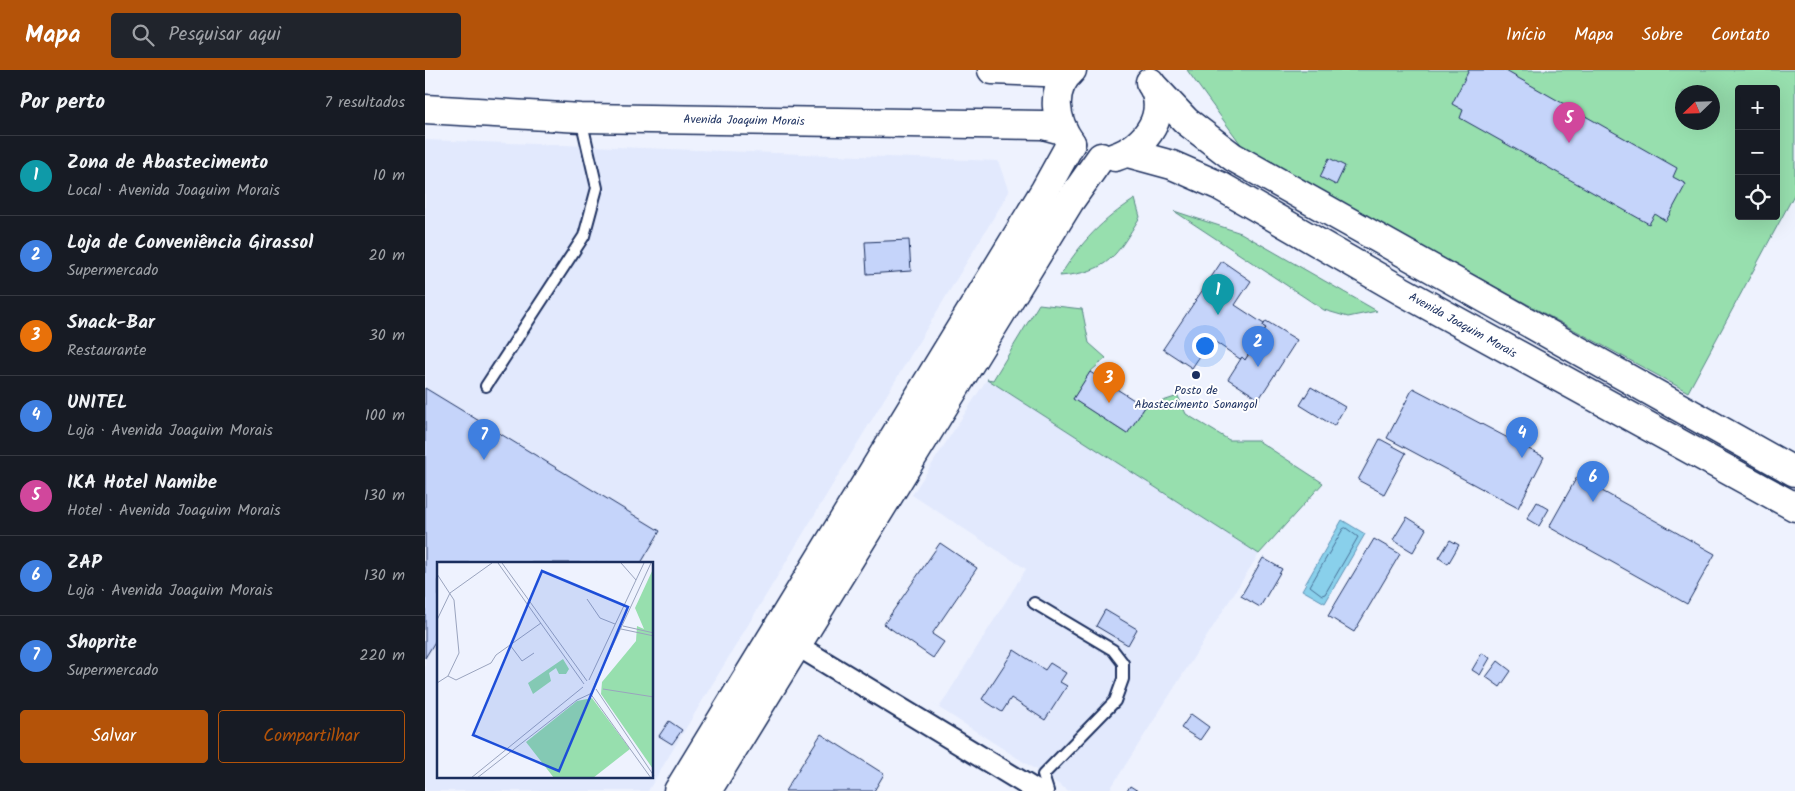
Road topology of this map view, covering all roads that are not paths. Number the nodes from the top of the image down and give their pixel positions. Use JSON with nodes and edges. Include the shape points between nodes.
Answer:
{"nodes":[{"id":1,"x":992,"y":70,"type":"edge"},
{"id":2,"x":1071,"y":71,"type":"edge"},
{"id":3,"x":1149,"y":76,"type":"edge"},
{"id":4,"x":425,"y":109,"type":"edge"},
{"id":5,"x":581,"y":118,"type":"junction"},
{"id":6,"x":1067,"y":136,"type":"junction"},
{"id":7,"x":1115,"y":155,"type":"junction"},
{"id":8,"x":486,"y":386,"type":"dead end"},
{"id":9,"x":1795,"y":472,"type":"edge"},
{"id":10,"x":1795,"y":506,"type":"edge"},
{"id":11,"x":1033,"y":603,"type":"dead end"},
{"id":12,"x":798,"y":646,"type":"junction"},
{"id":13,"x":678,"y":791,"type":"edge"},
{"id":14,"x":707,"y":791,"type":"edge"},
{"id":15,"x":1037,"y":791,"type":"edge"},
{"id":16,"x":1048,"y":791,"type":"edge"}],
"edges":[{"from":1,"to":2,"type":"street"},
{"from":2,"to":6,"type":"street","via":[[1057,100],[1057,115]]},
{"from":3,"to":7,"type":"street","via":[[1156,97],[1157,114],[1152,130],[1141,144]]},
{"from":3,"to":9,"type":"street","via":[[1186,121],[1233,158]]},
{"from":4,"to":5,"type":"street","name":"Avenida Joaquim Morais"},
{"from":5,"to":6,"type":"street","name":"Avenida Joaquim Morais","via":[[1043,125]]},
{"from":5,"to":8,"type":"lane","via":[[597,188],[584,236]]},
{"from":6,"to":7,"type":"street","name":"Avenida Joaquim Morais","via":[[1085,153]]},
{"from":6,"to":13,"type":"street","via":[[1040,198]]},
{"from":7,"to":10,"type":"street","name":"Avenida Joaquim Morais","via":[[1171,165],[1220,186],[1402,291]]},
{"from":7,"to":12,"type":"street","via":[[1070,201]]},
{"from":11,"to":16,"type":"lane","via":[[1113,650],[1123,662],[1123,679],[1115,701],[1043,775]]},
{"from":12,"to":14,"type":"street"},
{"from":12,"to":15,"type":"street"}]}
